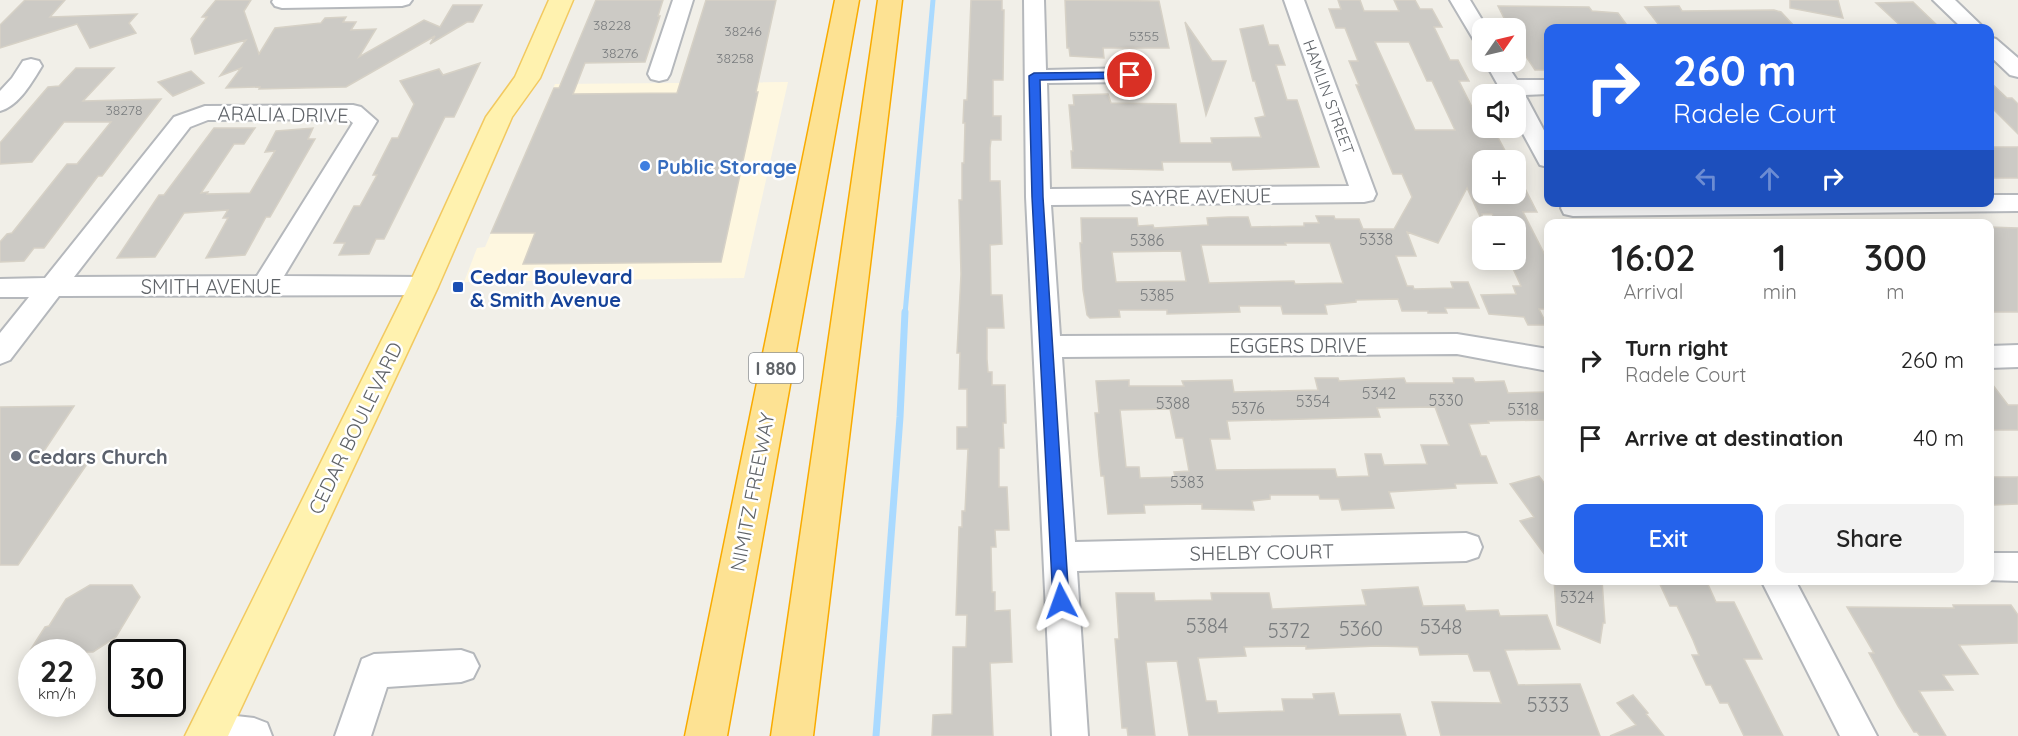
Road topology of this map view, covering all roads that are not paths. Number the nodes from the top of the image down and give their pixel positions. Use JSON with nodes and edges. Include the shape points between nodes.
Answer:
{"nodes":[{"id":1,"x":402,"y":0,"type":"edge"},
{"id":2,"x":538,"y":0,"type":"edge"},
{"id":3,"x":561,"y":0,"type":"edge"},
{"id":4,"x":683,"y":0,"type":"edge"},
{"id":5,"x":847,"y":0,"type":"edge"},
{"id":6,"x":890,"y":0,"type":"edge"},
{"id":7,"x":1034,"y":0,"type":"edge"},
{"id":8,"x":1294,"y":0,"type":"edge"},
{"id":9,"x":1460,"y":0,"type":"edge"},
{"id":10,"x":1943,"y":0,"type":"edge"},
{"id":11,"x":283,"y":1,"type":"edge"},
{"id":12,"x":1472,"y":21,"type":"edge"},
{"id":13,"x":1970,"y":24,"type":"edge"},
{"id":14,"x":1994,"y":48,"type":"edge"},
{"id":15,"x":31,"y":66,"type":"dead end"},
{"id":16,"x":2018,"y":70,"type":"edge"},
{"id":17,"x":659,"y":74,"type":"dead end"},
{"id":18,"x":1130,"y":75,"type":"dead end"},
{"id":19,"x":1034,"y":76,"type":"junction"},
{"id":20,"x":1544,"y":88,"type":"edge"},
{"id":21,"x":1526,"y":91,"type":"edge"},
{"id":22,"x":0,"y":104,"type":"edge"},
{"id":23,"x":499,"y":117,"type":"junction"},
{"id":24,"x":1526,"y":118,"type":"edge"},
{"id":25,"x":1544,"y":152,"type":"edge"},
{"id":26,"x":1364,"y":194,"type":"joint"},
{"id":27,"x":1038,"y":197,"type":"junction"},
{"id":28,"x":1994,"y":203,"type":"edge"},
{"id":29,"x":2018,"y":203,"type":"edge"},
{"id":30,"x":1796,"y":207,"type":"edge"},
{"id":31,"x":1575,"y":211,"type":"edge"},
{"id":32,"x":265,"y":285,"type":"junction"},
{"id":33,"x":423,"y":286,"type":"junction"},
{"id":34,"x":53,"y":287,"type":"junction"},
{"id":35,"x":0,"y":288,"type":"edge"},
{"id":36,"x":1046,"y":347,"type":"junction"},
{"id":37,"x":0,"y":353,"type":"edge"},
{"id":38,"x":2018,"y":356,"type":"edge"},
{"id":39,"x":1994,"y":357,"type":"edge"},
{"id":40,"x":1544,"y":359,"type":"edge"},
{"id":41,"x":1466,"y":547,"type":"dead end"},
{"id":42,"x":1058,"y":556,"type":"junction"},
{"id":43,"x":1994,"y":567,"type":"edge"},
{"id":44,"x":2018,"y":567,"type":"edge"},
{"id":45,"x":1780,"y":585,"type":"edge"},
{"id":46,"x":461,"y":666,"type":"dead end"},
{"id":47,"x":208,"y":734,"type":"edge"},
{"id":48,"x":254,"y":736,"type":"edge"},
{"id":49,"x":353,"y":736,"type":"edge"},
{"id":50,"x":706,"y":736,"type":"edge"},
{"id":51,"x":792,"y":736,"type":"edge"},
{"id":52,"x":1070,"y":736,"type":"edge"},
{"id":53,"x":1859,"y":736,"type":"edge"}],
"edges":[{"from":1,"to":11,"type":"street"},
{"from":2,"to":23,"type":"main road","name":"CEDAR BOULEVARD","via":[[503,79]]},
{"from":3,"to":23,"type":"main road","name":"CEDAR BOULEVARD","via":[[526,78]]},
{"from":4,"to":17,"type":"street"},
{"from":5,"to":50,"type":"highway","name":"NIMITZ FREEWAY","number":"I 880"},
{"from":6,"to":51,"type":"highway"},
{"from":7,"to":19,"type":"street"},
{"from":8,"to":26,"type":"street","name":"HAMLIN STREET"},
{"from":9,"to":12,"type":"street"},
{"from":10,"to":13,"type":"street"},
{"from":14,"to":16,"type":"street"},
{"from":15,"to":22,"type":"street"},
{"from":18,"to":19,"type":"street"},
{"from":19,"to":27,"type":"street"},
{"from":20,"to":21,"type":"street"},
{"from":23,"to":33,"type":"main road","name":"CEDAR BOULEVARD"},
{"from":24,"to":25,"type":"street"},
{"from":26,"to":27,"type":"street","name":"SAYRE AVENUE"},
{"from":27,"to":36,"type":"street"},
{"from":28,"to":29,"type":"street"},
{"from":30,"to":31,"type":"street"},
{"from":32,"to":33,"type":"street","name":"SMITH AVENUE"},
{"from":32,"to":34,"type":"street","name":"SMITH AVENUE"},
{"from":32,"to":34,"type":"street","name":"ARALIA DRIVE","via":[[366,121],[353,112],[205,113],[182,122]]},
{"from":33,"to":47,"type":"main road","name":"CEDAR BOULEVARD"},
{"from":34,"to":35,"type":"street","name":"SMITH AVENUE"},
{"from":34,"to":37,"type":"street"},
{"from":36,"to":40,"type":"street","name":"EGGERS DRIVE","via":[[1457,344]]},
{"from":36,"to":42,"type":"street"},
{"from":38,"to":39,"type":"street"},
{"from":41,"to":42,"type":"street","name":"SHELBY COURT"},
{"from":42,"to":52,"type":"street"},
{"from":43,"to":44,"type":"street"},
{"from":45,"to":53,"type":"street"},
{"from":46,"to":49,"type":"street","via":[[374,671]]},
{"from":47,"to":48,"type":"street"}]}
